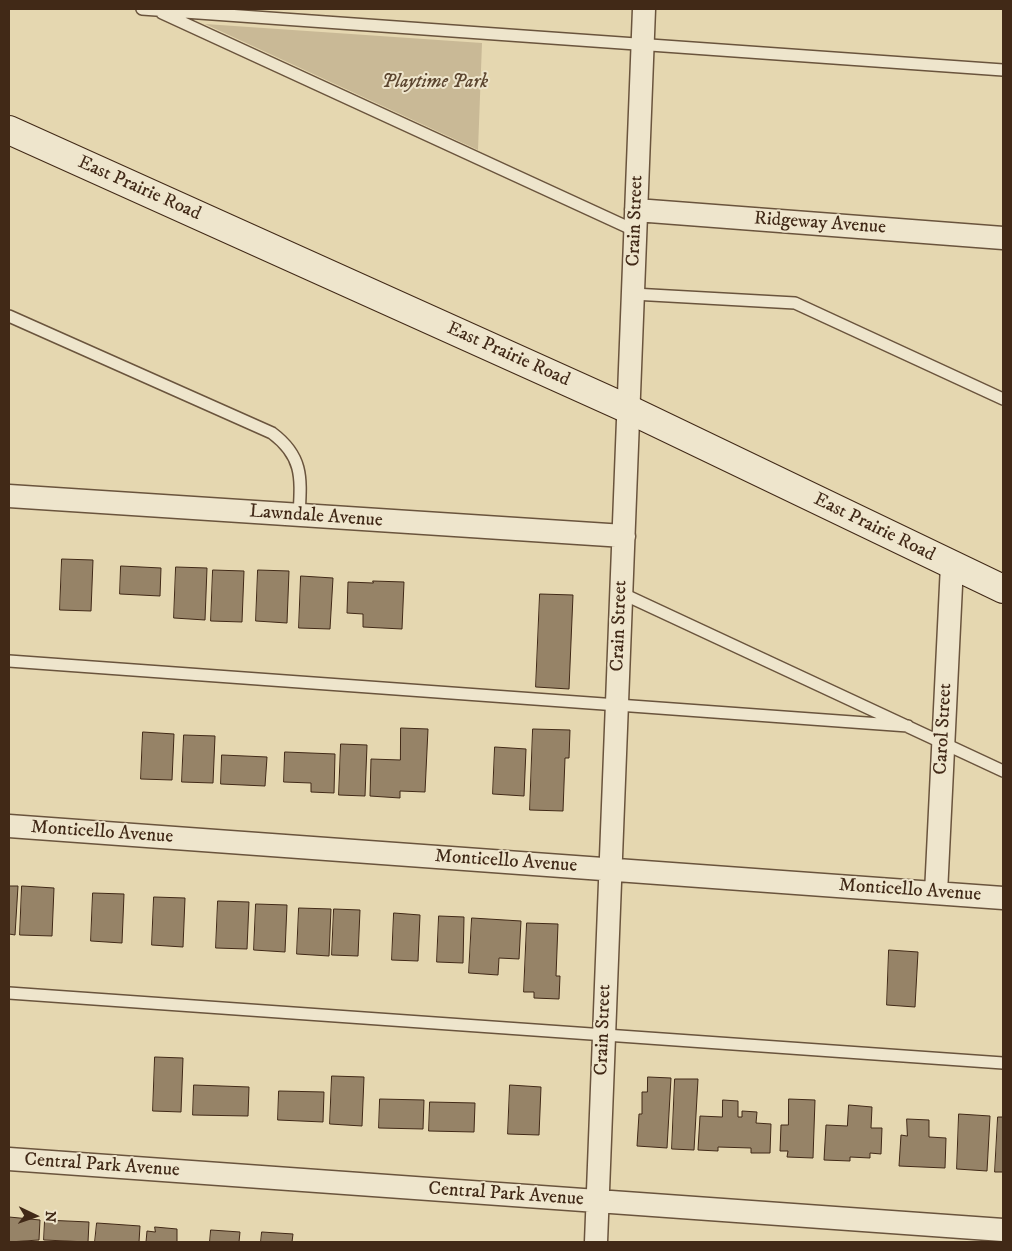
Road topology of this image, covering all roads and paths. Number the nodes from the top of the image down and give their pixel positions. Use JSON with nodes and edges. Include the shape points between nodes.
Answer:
{"nodes":[{"id":1,"x":142,"y":9,"type":"edge"},
{"id":2,"x":644,"y":9,"type":"edge"},
{"id":3,"x":156,"y":10,"type":"edge"},
{"id":4,"x":643,"y":43,"type":"junction"},
{"id":5,"x":1003,"y":70,"type":"edge"},
{"id":6,"x":9,"y":130,"type":"edge"},
{"id":7,"x":636,"y":221,"type":"junction"},
{"id":8,"x":1003,"y":238,"type":"edge"},
{"id":9,"x":633,"y":294,"type":"junction"},
{"id":10,"x":9,"y":316,"type":"edge"},
{"id":11,"x":1003,"y":399,"type":"edge"},
{"id":12,"x":628,"y":409,"type":"junction"},
{"id":13,"x":9,"y":496,"type":"edge"},
{"id":14,"x":299,"y":516,"type":"junction"},
{"id":15,"x":624,"y":536,"type":"junction"},
{"id":16,"x":952,"y":565,"type":"junction"},
{"id":17,"x":1003,"y":589,"type":"edge"},
{"id":18,"x":621,"y":593,"type":"junction"},
{"id":19,"x":9,"y":661,"type":"edge"},
{"id":20,"x":617,"y":704,"type":"junction"},
{"id":21,"x":908,"y":726,"type":"junction"},
{"id":22,"x":943,"y":742,"type":"junction"},
{"id":23,"x":1003,"y":770,"type":"edge"},
{"id":24,"x":9,"y":826,"type":"edge"},
{"id":25,"x":611,"y":869,"type":"junction"},
{"id":26,"x":936,"y":893,"type":"junction"},
{"id":27,"x":1003,"y":898,"type":"edge"},
{"id":28,"x":9,"y":992,"type":"edge"},
{"id":29,"x":604,"y":1036,"type":"junction"},
{"id":30,"x":1003,"y":1062,"type":"edge"},
{"id":31,"x":9,"y":1159,"type":"edge"},
{"id":32,"x":598,"y":1201,"type":"junction"},
{"id":33,"x":1003,"y":1230,"type":"edge"},
{"id":34,"x":596,"y":1242,"type":"edge"}],
"edges":[{"from":1,"to":3,"type":"lane"},
{"from":2,"to":4,"type":"street","name":"Crain Street"},
{"from":3,"to":4,"type":"lane"},
{"from":3,"to":7,"type":"lane"},
{"from":4,"to":5,"type":"lane"},
{"from":4,"to":7,"type":"street","name":"Crain Street"},
{"from":6,"to":12,"type":"street","name":"East Prairie Road"},
{"from":7,"to":8,"type":"street","name":"Ridgeway Avenue"},
{"from":7,"to":9,"type":"street","name":"Crain Street"},
{"from":9,"to":11,"type":"lane","via":[[795,303]]},
{"from":9,"to":12,"type":"street","name":"Crain Street"},
{"from":10,"to":14,"type":"lane","via":[[272,433],[285,443],[299,467]]},
{"from":12,"to":15,"type":"street","name":"Crain Street"},
{"from":12,"to":16,"type":"street","name":"East Prairie Road"},
{"from":13,"to":14,"type":"street","name":"Lawndale Avenue"},
{"from":14,"to":15,"type":"street","name":"Lawndale Avenue"},
{"from":15,"to":18,"type":"street","name":"Crain Street"},
{"from":16,"to":17,"type":"street","name":"East Prairie Road"},
{"from":16,"to":22,"type":"street","name":"Carol Street"},
{"from":18,"to":20,"type":"street","name":"Crain Street"},
{"from":18,"to":21,"type":"lane"},
{"from":19,"to":20,"type":"lane"},
{"from":20,"to":21,"type":"lane"},
{"from":20,"to":25,"type":"street","name":"Crain Street"},
{"from":21,"to":22,"type":"lane"},
{"from":22,"to":23,"type":"lane"},
{"from":22,"to":26,"type":"street","name":"Carol Street"},
{"from":24,"to":25,"type":"street","name":"Monticello Avenue"},
{"from":25,"to":26,"type":"street","name":"Monticello Avenue"},
{"from":25,"to":29,"type":"street","name":"Crain Street"},
{"from":26,"to":27,"type":"street","name":"Monticello Avenue"},
{"from":28,"to":29,"type":"lane"},
{"from":29,"to":30,"type":"lane"},
{"from":29,"to":32,"type":"street","name":"Crain Street"},
{"from":31,"to":32,"type":"street","name":"Central Park Avenue"},
{"from":32,"to":33,"type":"street","name":"Central Park Avenue"},
{"from":32,"to":34,"type":"street","name":"Crain Street"}]}
